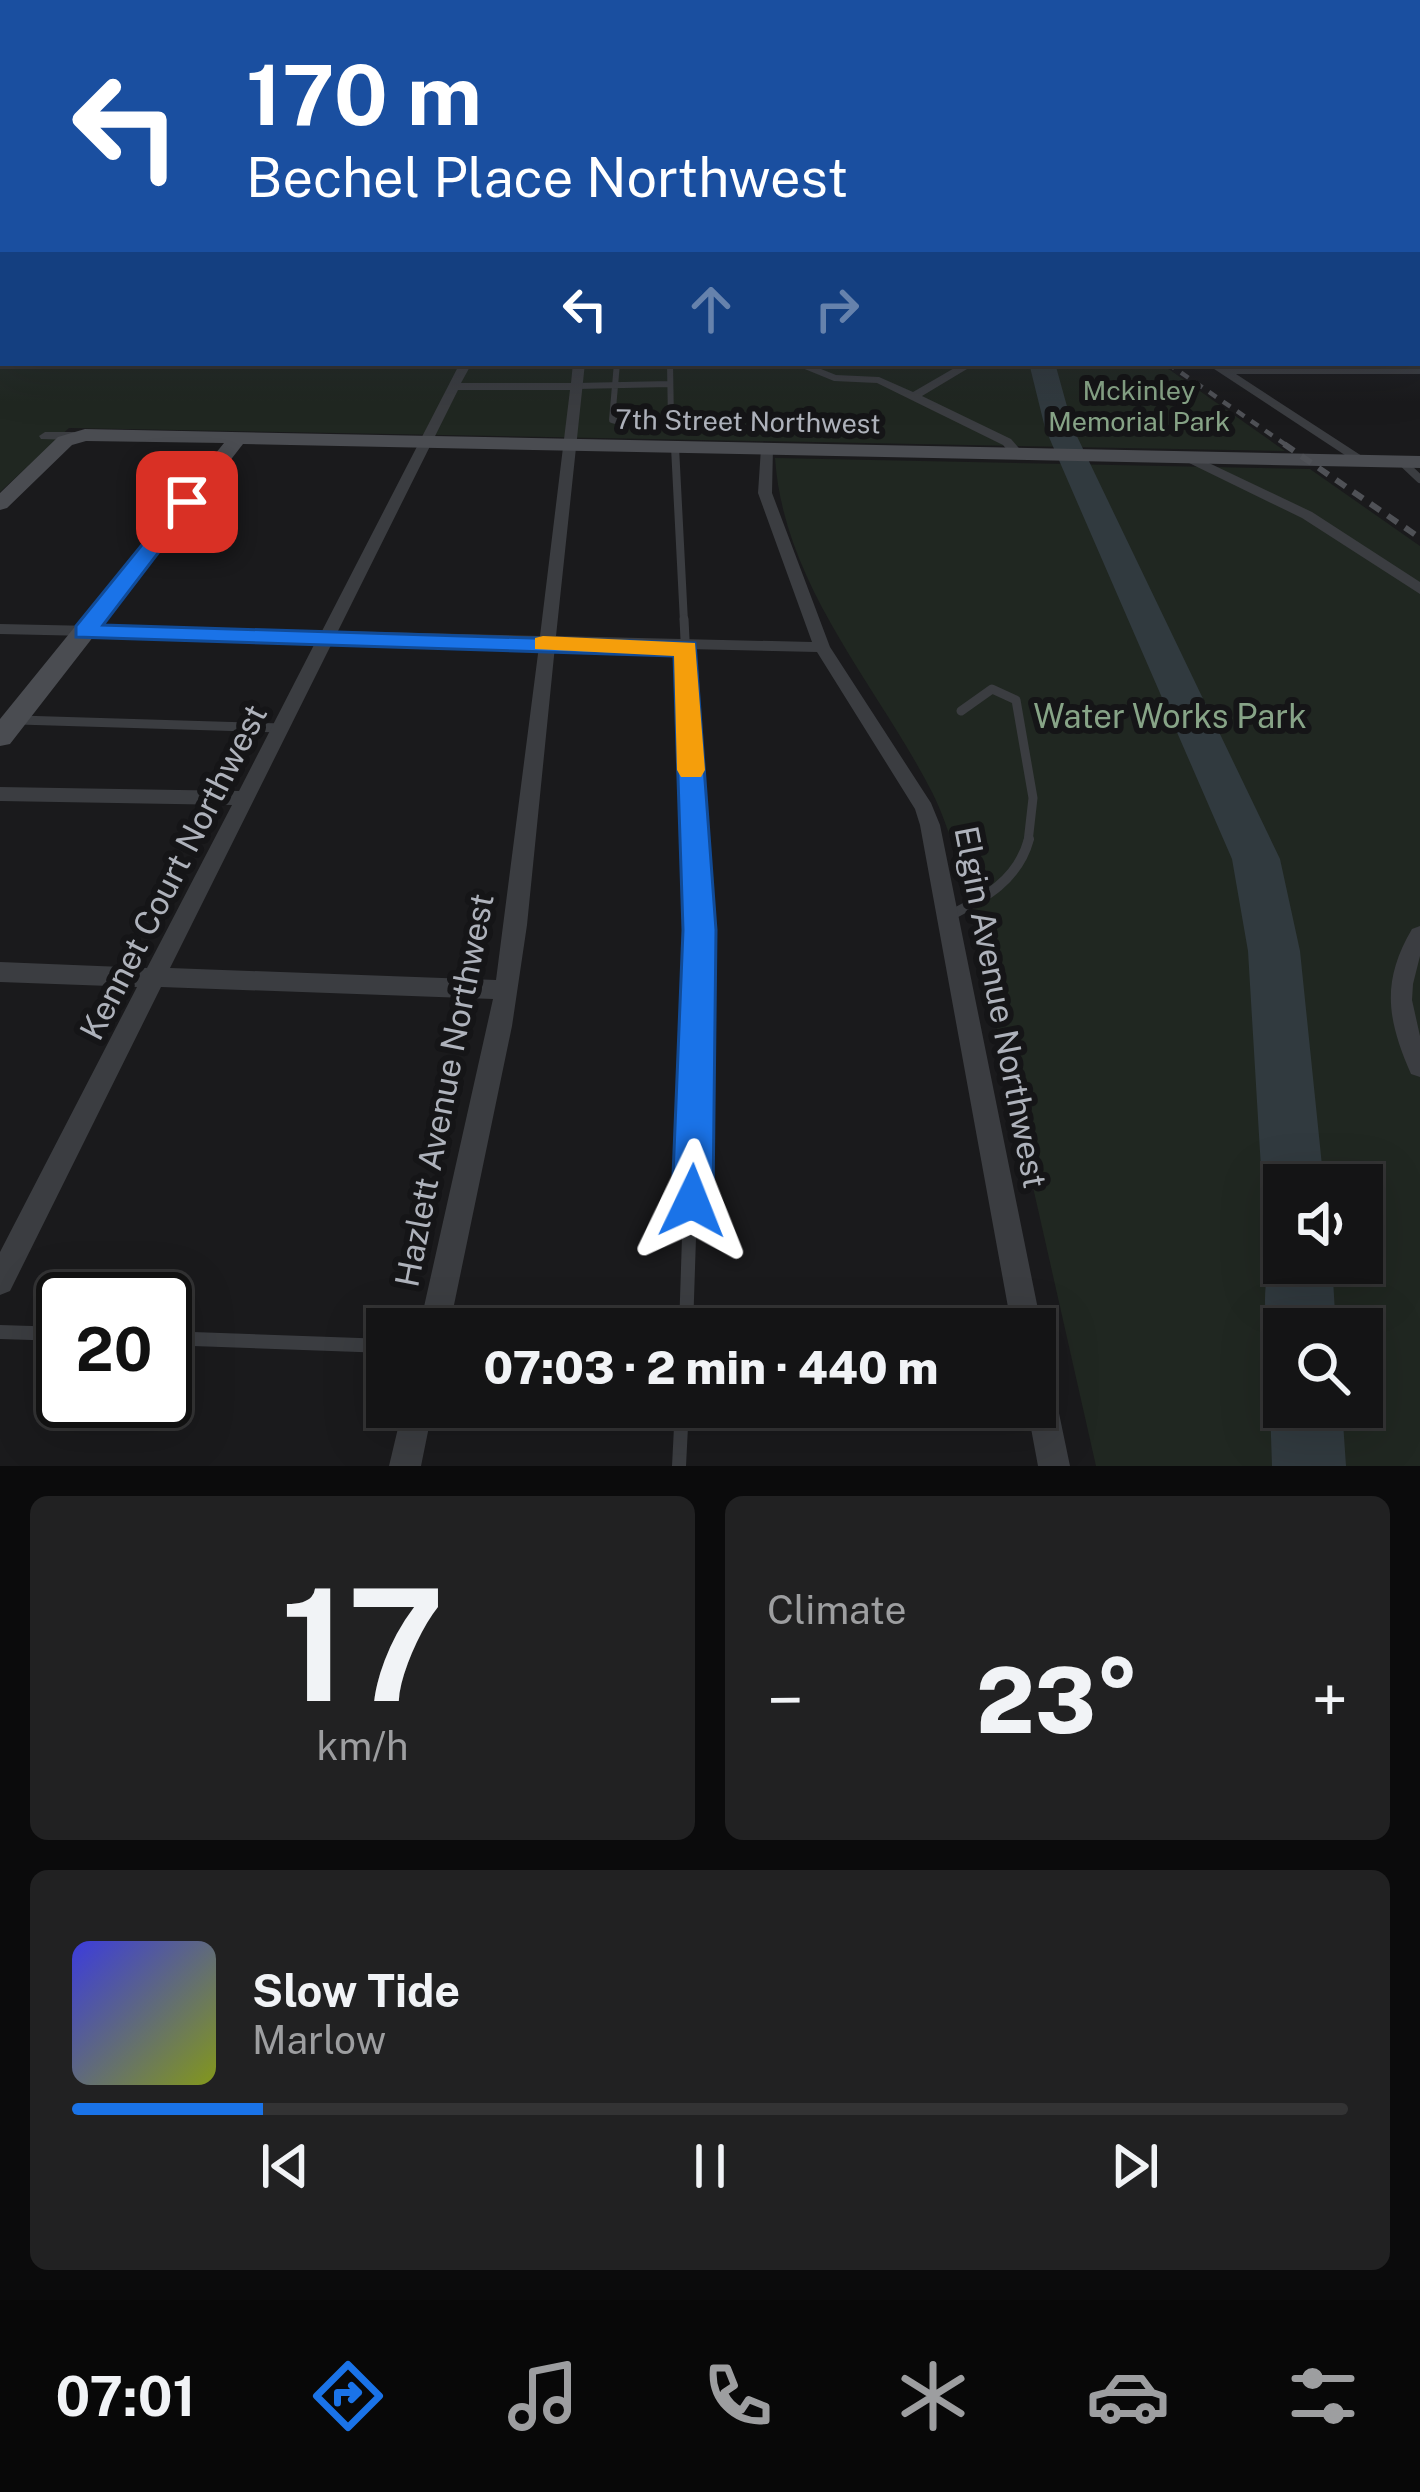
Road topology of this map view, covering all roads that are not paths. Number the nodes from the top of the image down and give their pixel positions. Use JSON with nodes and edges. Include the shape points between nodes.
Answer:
{"nodes":[{"id":1,"x":464,"y":366,"type":"edge"},
{"id":2,"x":578,"y":366,"type":"edge"},
{"id":3,"x":617,"y":366,"type":"edge"},
{"id":4,"x":670,"y":366,"type":"edge"},
{"id":5,"x":804,"y":366,"type":"edge"},
{"id":6,"x":879,"y":366,"type":"edge"},
{"id":7,"x":966,"y":366,"type":"edge"},
{"id":8,"x":1338,"y":366,"type":"edge"},
{"id":9,"x":1217,"y":367,"type":"edge"},
{"id":10,"x":1420,"y":371,"type":"edge"},
{"id":11,"x":879,"y":380,"type":"junction"},
{"id":12,"x":670,"y":384,"type":"junction"},
{"id":13,"x":616,"y":385,"type":"junction"},
{"id":14,"x":576,"y":386,"type":"junction"},
{"id":15,"x":454,"y":387,"type":"junction"},
{"id":16,"x":914,"y":396,"type":"junction"},
{"id":17,"x":45,"y":436,"type":"dead end"},
{"id":18,"x":74,"y":436,"type":"junction"},
{"id":19,"x":238,"y":438,"type":"junction"},
{"id":20,"x":428,"y":442,"type":"junction"},
{"id":21,"x":569,"y":444,"type":"junction"},
{"id":22,"x":675,"y":447,"type":"junction"},
{"id":23,"x":767,"y":448,"type":"junction"},
{"id":24,"x":1026,"y":455,"type":"junction"},
{"id":25,"x":1190,"y":458,"type":"junction"},
{"id":26,"x":1360,"y":461,"type":"junction"},
{"id":27,"x":1411,"y":462,"type":"edge"},
{"id":28,"x":1420,"y":479,"type":"edge"},
{"id":29,"x":0,"y":504,"type":"edge"},
{"id":30,"x":1420,"y":589,"type":"edge"},
{"id":31,"x":0,"y":629,"type":"edge"},
{"id":32,"x":85,"y":632,"type":"junction"},
{"id":33,"x":327,"y":639,"type":"junction"},
{"id":34,"x":546,"y":644,"type":"junction"},
{"id":35,"x":822,"y":647,"type":"junction"},
{"id":36,"x":686,"y":648,"type":"junction"},
{"id":37,"x":961,"y":710,"type":"dead end"},
{"id":38,"x":7,"y":728,"type":"edge"},
{"id":39,"x":282,"y":728,"type":"junction"},
{"id":40,"x":0,"y":794,"type":"edge"},
{"id":41,"x":247,"y":798,"type":"junction"},
{"id":42,"x":946,"y":917,"type":"junction"},
{"id":43,"x":1420,"y":935,"type":"edge"},
{"id":44,"x":0,"y":972,"type":"edge"},
{"id":45,"x":157,"y":978,"type":"junction"},
{"id":46,"x":506,"y":990,"type":"junction"},
{"id":47,"x":1420,"y":1066,"type":"edge"},
{"id":48,"x":0,"y":1282,"type":"edge"},
{"id":49,"x":438,"y":1308,"type":"edge"},
{"id":50,"x":687,"y":1308,"type":"edge"},
{"id":51,"x":1023,"y":1308,"type":"edge"},
{"id":52,"x":0,"y":1332,"type":"edge"},
{"id":53,"x":36,"y":1333,"type":"edge"},
{"id":54,"x":192,"y":1339,"type":"edge"},
{"id":55,"x":366,"y":1345,"type":"edge"},
{"id":56,"x":413,"y":1428,"type":"edge"},
{"id":57,"x":681,"y":1428,"type":"edge"},
{"id":58,"x":1046,"y":1428,"type":"edge"},
{"id":59,"x":405,"y":1466,"type":"edge"},
{"id":60,"x":679,"y":1466,"type":"edge"},
{"id":61,"x":1054,"y":1466,"type":"edge"}],
"edges":[{"from":1,"to":15,"type":"street","name":"Kennet Court Northwest"},
{"from":2,"to":14,"type":"street","name":"Hazlett Avenue Northwest"},
{"from":3,"to":13,"type":"lane"},
{"from":4,"to":12,"type":"lane"},
{"from":5,"to":11,"type":"street","via":[[834,378]]},
{"from":6,"to":11,"type":"street"},
{"from":7,"to":16,"type":"street"},
{"from":8,"to":9,"type":"street"},
{"from":8,"to":10,"type":"street"},
{"from":9,"to":26,"type":"street"},
{"from":11,"to":16,"type":"street"},
{"from":12,"to":13,"type":"lane"},
{"from":12,"to":13,"type":"lane","via":[[671,422],[658,427],[612,420]]},
{"from":13,"to":14,"type":"lane"},
{"from":14,"to":15,"type":"street"},
{"from":14,"to":21,"type":"street","name":"Hazlett Avenue Northwest"},
{"from":15,"to":20,"type":"street","name":"Kennet Court Northwest"},
{"from":16,"to":24,"type":"street"},
{"from":17,"to":18,"type":"street"},
{"from":18,"to":19,"type":"street","name":"7th Street Northwest"},
{"from":18,"to":29,"type":"street"},
{"from":19,"to":20,"type":"street","name":"7th Street Northwest"},
{"from":19,"to":32,"type":"street"},
{"from":20,"to":21,"type":"street","name":"7th Street Northwest"},
{"from":20,"to":33,"type":"street","name":"Kennet Court Northwest"},
{"from":21,"to":22,"type":"street","name":"7th Street Northwest"},
{"from":21,"to":34,"type":"street","name":"Hazlett Avenue Northwest"},
{"from":22,"to":23,"type":"street","name":"7th Street Northwest"},
{"from":22,"to":36,"type":"lane"},
{"from":23,"to":24,"type":"street","name":"7th Street Northwest"},
{"from":23,"to":35,"type":"street","name":"Elgin Avenue Northwest","via":[[765,493]]},
{"from":24,"to":25,"type":"street","name":"7th Street Northwest"},
{"from":25,"to":26,"type":"street","name":"7th Street Northwest"},
{"from":25,"to":30,"type":"street","via":[[1307,515]]},
{"from":26,"to":27,"type":"street","name":"7th Street Northwest"},
{"from":27,"to":28,"type":"lane"},
{"from":31,"to":32,"type":"street"},
{"from":32,"to":33,"type":"street"},
{"from":32,"to":38,"type":"street"},
{"from":33,"to":34,"type":"street"},
{"from":33,"to":39,"type":"street","name":"Kennet Court Northwest"},
{"from":34,"to":36,"type":"street"},
{"from":34,"to":46,"type":"street","name":"Hazlett Avenue Northwest"},
{"from":35,"to":36,"type":"street"},
{"from":35,"to":42,"type":"street","name":"Elgin Avenue Northwest","via":[[925,808]]},
{"from":36,"to":50,"type":"lane","via":[[700,930]]},
{"from":37,"to":42,"type":"lane","via":[[992,689],[1016,700],[1035,827],[991,900]]},
{"from":38,"to":39,"type":"lane"},
{"from":39,"to":41,"type":"street","name":"Kennet Court Northwest"},
{"from":40,"to":41,"type":"street"},
{"from":41,"to":45,"type":"street","name":"Kennet Court Northwest"},
{"from":42,"to":51,"type":"street","name":"Elgin Avenue Northwest"},
{"from":43,"to":47,"type":"street","via":[[1399,998]]},
{"from":44,"to":45,"type":"street"},
{"from":45,"to":46,"type":"street"},
{"from":45,"to":48,"type":"street","name":"Kennet Court Northwest"},
{"from":46,"to":49,"type":"street","name":"Hazlett Avenue Northwest"},
{"from":52,"to":53,"type":"lane"},
{"from":54,"to":55,"type":"lane"},
{"from":56,"to":59,"type":"street"},
{"from":57,"to":60,"type":"lane"},
{"from":58,"to":61,"type":"street"}]}
